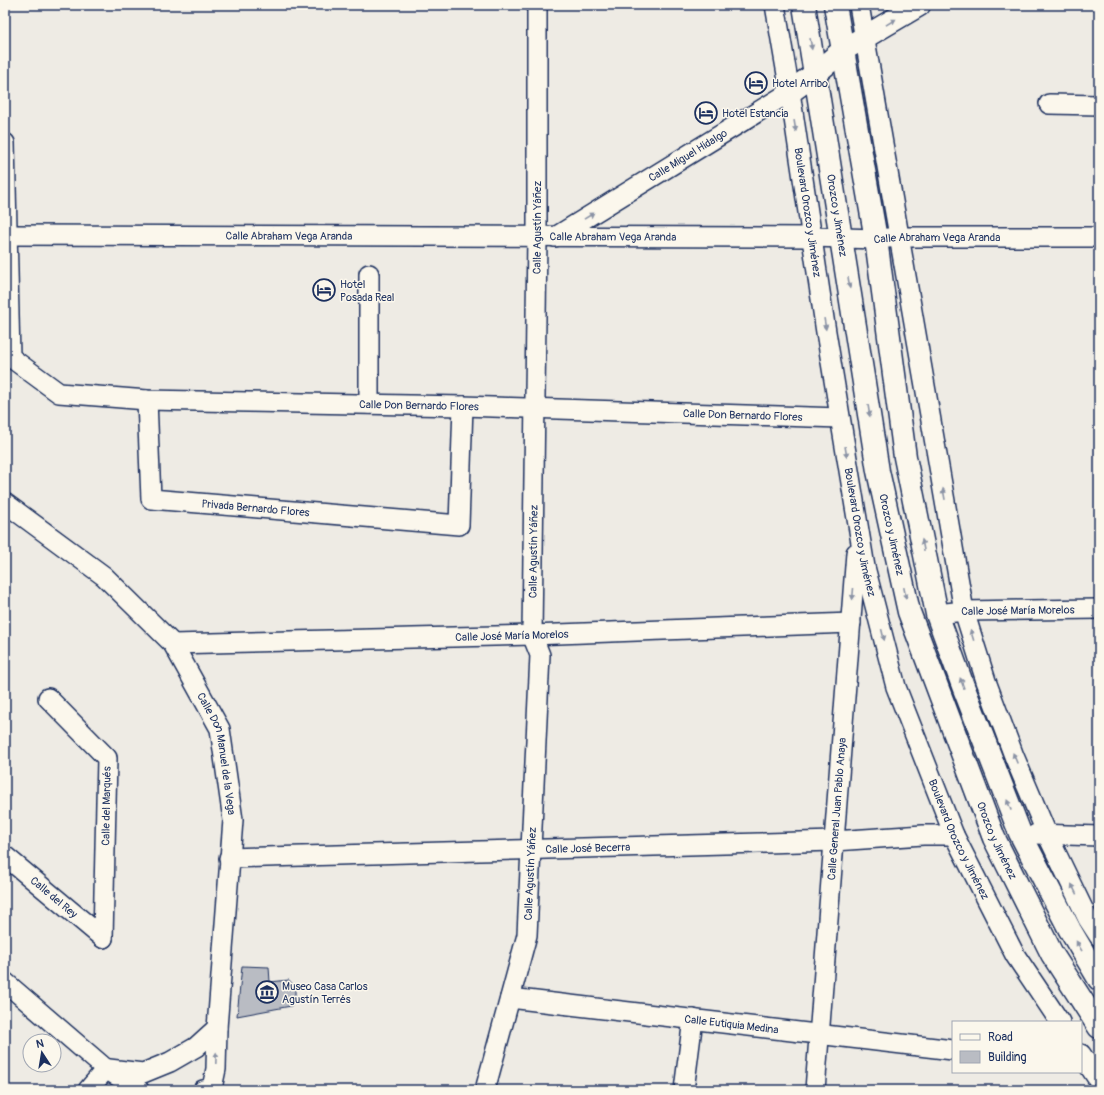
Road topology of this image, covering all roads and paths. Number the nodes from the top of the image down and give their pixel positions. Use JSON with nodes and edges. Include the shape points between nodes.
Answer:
{"nodes":[{"id":1,"x":538,"y":5,"type":"edge"},
{"id":2,"x":775,"y":5,"type":"edge"},
{"id":3,"x":804,"y":5,"type":"edge"},
{"id":4,"x":834,"y":5,"type":"edge"},
{"id":5,"x":859,"y":5,"type":"edge"},
{"id":6,"x":919,"y":5,"type":"edge"},
{"id":7,"x":864,"y":38,"type":"junction"},
{"id":8,"x":843,"y":50,"type":"junction"},
{"id":9,"x":815,"y":74,"type":"junction"},
{"id":10,"x":790,"y":92,"type":"junction"},
{"id":11,"x":1048,"y":104,"type":"dead end"},
{"id":12,"x":1099,"y":105,"type":"edge"},
{"id":13,"x":5,"y":143,"type":"edge"},
{"id":14,"x":7,"y":235,"type":"junction"},
{"id":15,"x":537,"y":237,"type":"junction"},
{"id":16,"x":555,"y":237,"type":"junction"},
{"id":17,"x":812,"y":237,"type":"junction"},
{"id":18,"x":900,"y":237,"type":"junction"},
{"id":19,"x":1099,"y":237,"type":"edge"},
{"id":20,"x":841,"y":238,"type":"junction"},
{"id":21,"x":876,"y":239,"type":"junction"},
{"id":22,"x":369,"y":274,"type":"dead end"},
{"id":23,"x":8,"y":357,"type":"edge"},
{"id":24,"x":147,"y":400,"type":"junction"},
{"id":25,"x":369,"y":404,"type":"junction"},
{"id":26,"x":463,"y":406,"type":"junction"},
{"id":27,"x":535,"y":408,"type":"junction"},
{"id":28,"x":840,"y":418,"type":"junction"},
{"id":29,"x":5,"y":503,"type":"edge"},
{"id":30,"x":858,"y":527,"type":"junction"},
{"id":31,"x":1099,"y":609,"type":"edge"},
{"id":32,"x":964,"y":611,"type":"junction"},
{"id":33,"x":937,"y":614,"type":"junction"},
{"id":34,"x":851,"y":623,"type":"junction"},
{"id":35,"x":532,"y":635,"type":"junction"},
{"id":36,"x":173,"y":644,"type":"junction"},
{"id":37,"x":48,"y":698,"type":"dead end"},
{"id":38,"x":1020,"y":833,"type":"junction"},
{"id":39,"x":1047,"y":834,"type":"junction"},
{"id":40,"x":954,"y":835,"type":"junction"},
{"id":41,"x":1099,"y":836,"type":"edge"},
{"id":42,"x":834,"y":841,"type":"junction"},
{"id":43,"x":530,"y":849,"type":"junction"},
{"id":44,"x":5,"y":856,"type":"edge"},
{"id":45,"x":229,"y":858,"type":"junction"},
{"id":46,"x":1099,"y":936,"type":"edge"},
{"id":47,"x":103,"y":938,"type":"joint"},
{"id":48,"x":1099,"y":979,"type":"edge"},
{"id":49,"x":5,"y":982,"type":"edge"},
{"id":50,"x":510,"y":998,"type":"junction"},
{"id":51,"x":693,"y":1019,"type":"junction"},
{"id":52,"x":1059,"y":1021,"type":"edge"},
{"id":53,"x":1099,"y":1027,"type":"edge"},
{"id":54,"x":216,"y":1028,"type":"junction"},
{"id":55,"x":819,"y":1033,"type":"junction"},
{"id":56,"x":952,"y":1050,"type":"edge"},
{"id":57,"x":106,"y":1069,"type":"junction"},
{"id":58,"x":209,"y":1089,"type":"edge"},
{"id":59,"x":88,"y":1090,"type":"edge"},
{"id":60,"x":139,"y":1090,"type":"edge"},
{"id":61,"x":485,"y":1090,"type":"edge"},
{"id":62,"x":684,"y":1090,"type":"edge"},
{"id":63,"x":815,"y":1090,"type":"edge"}],
"edges":[{"from":1,"to":15,"type":"street","name":"Calle Agustín Yáñez"},
{"from":2,"to":10,"type":"street","name":"Boulevard Orozco y Jiménez"},
{"from":3,"to":9,"type":"main road","name":"Orozco y Jiménez","one_way":true},
{"from":4,"to":8,"type":"main road","name":"Orozco y Jiménez"},
{"from":5,"to":7,"type":"street"},
{"from":7,"to":6,"type":"main road","name":"Calle Miguel Hidalgo","one_way":true},
{"from":7,"to":8,"type":"main road","name":"Calle Miguel Hidalgo"},
{"from":7,"to":18,"type":"street"},
{"from":8,"to":9,"type":"main road","name":"Calle Miguel Hidalgo"},
{"from":8,"to":21,"type":"main road","name":"Orozco y Jiménez"},
{"from":9,"to":10,"type":"main road","name":"Calle Miguel Hidalgo"},
{"from":9,"to":20,"type":"main road","name":"Orozco y Jiménez"},
{"from":16,"to":10,"type":"street","name":"Calle Miguel Hidalgo","one_way":true},
{"from":10,"to":17,"type":"street","name":"Boulevard Orozco y Jiménez","one_way":true},
{"from":11,"to":12,"type":"street"},
{"from":13,"to":14,"type":"street"},
{"from":14,"to":15,"type":"street","name":"Calle Abraham Vega Aranda"},
{"from":14,"to":23,"type":"street"},
{"from":15,"to":16,"type":"street","name":"Calle Abraham Vega Aranda"},
{"from":15,"to":27,"type":"street","name":"Calle Agustín Yáñez"},
{"from":16,"to":17,"type":"street","name":"Calle Abraham Vega Aranda"},
{"from":17,"to":20,"type":"street","name":"Calle Abraham Vega Aranda"},
{"from":17,"to":28,"type":"street","name":"Boulevard Orozco y Jiménez","one_way":true},
{"from":18,"to":19,"type":"street","name":"Calle Abraham Vega Aranda"},
{"from":18,"to":21,"type":"street","name":"Calle Abraham Vega Aranda"},
{"from":32,"to":18,"type":"street","one_way":true},
{"from":20,"to":21,"type":"street","name":"Calle Abraham Vega Aranda"},
{"from":20,"to":53,"type":"main road","name":"Orozco y Jiménez","one_way":true,"via":[[878,471],[909,612],[994,838],[1052,954]]},
{"from":33,"to":21,"type":"main road","name":"Orozco y Jiménez","one_way":true,"via":[[905,457]]},
{"from":22,"to":25,"type":"street"},
{"from":23,"to":24,"type":"street","name":"Calle Don Bernardo Flores","via":[[59,393]]},
{"from":24,"to":25,"type":"street","name":"Calle Don Bernardo Flores"},
{"from":24,"to":26,"type":"street","name":"Privada Bernardo Flores","via":[[150,499],[459,525]]},
{"from":25,"to":26,"type":"street","name":"Calle Don Bernardo Flores"},
{"from":26,"to":27,"type":"street","name":"Calle Don Bernardo Flores"},
{"from":27,"to":28,"type":"street","name":"Calle Don Bernardo Flores"},
{"from":27,"to":35,"type":"street","name":"Calle Agustín Yáñez"},
{"from":28,"to":30,"type":"street","name":"Boulevard Orozco y Jiménez","one_way":true},
{"from":29,"to":36,"type":"street","name":"Calle Don Manuel de la Vega","via":[[104,576]]},
{"from":30,"to":34,"type":"street","name":"Calle General Juan Pablo Anaya","one_way":true},
{"from":30,"to":40,"type":"street","name":"Boulevard Orozco y Jiménez","one_way":true,"via":[[865,567],[896,687]]},
{"from":31,"to":32,"type":"street","name":"Calle José María Morelos"},
{"from":32,"to":33,"type":"street","name":"Calle José María Morelos"},
{"from":39,"to":32,"type":"street","one_way":true,"via":[[986,682]]},
{"from":38,"to":33,"type":"main road","name":"Orozco y Jiménez","one_way":true},
{"from":34,"to":35,"type":"street","name":"Calle José María Morelos"},
{"from":34,"to":42,"type":"street","name":"Calle General Juan Pablo Anaya"},
{"from":35,"to":36,"type":"street","name":"Calle José María Morelos"},
{"from":35,"to":43,"type":"street","name":"Calle Agustín Yáñez","via":[[540,655]]},
{"from":36,"to":45,"type":"street","name":"Calle Don Manuel de la Vega","via":[[220,729],[233,820]]},
{"from":37,"to":47,"type":"street","name":"Calle del Marqués","via":[[107,758]]},
{"from":38,"to":39,"type":"street"},
{"from":48,"to":38,"type":"main road","name":"Orozco y Jiménez","one_way":true,"via":[[1070,930]]},
{"from":39,"to":41,"type":"street"},
{"from":46,"to":39,"type":"street","one_way":true,"via":[[1088,919]]},
{"from":40,"to":42,"type":"street","name":"Calle José Becerra"},
{"from":40,"to":52,"type":"street","name":"Boulevard Orozco y Jiménez","via":[[1015,955]]},
{"from":42,"to":43,"type":"street","name":"Calle José Becerra"},
{"from":42,"to":55,"type":"street","name":"Calle General Juan Pablo Anaya"},
{"from":43,"to":45,"type":"street","name":"Calle José Becerra"},
{"from":43,"to":50,"type":"street","name":"Calle Agustín Yáñez","via":[[527,935]]},
{"from":44,"to":47,"type":"street","name":"Calle del Rey"},
{"from":45,"to":54,"type":"street","name":"Calle Don Manuel de la Vega"},
{"from":49,"to":57,"type":"street"},
{"from":50,"to":51,"type":"street","name":"Calle Eutiquia Medina"},
{"from":50,"to":61,"type":"street","name":"Calle Agustín Yáñez"},
{"from":51,"to":55,"type":"street","name":"Calle Eutiquia Medina"},
{"from":51,"to":62,"type":"street"},
{"from":54,"to":57,"type":"street","via":[[196,1047],[170,1062],[143,1073]]},
{"from":58,"to":54,"type":"street","name":"Calle Don Manuel de la Vega","one_way":true,"via":[[216,1069]]},
{"from":55,"to":56,"type":"street","name":"Calle Eutiquia Medina"},
{"from":55,"to":63,"type":"street","name":"Calle General Juan Pablo Anaya"},
{"from":57,"to":59,"type":"street"},
{"from":57,"to":60,"type":"street"}]}
